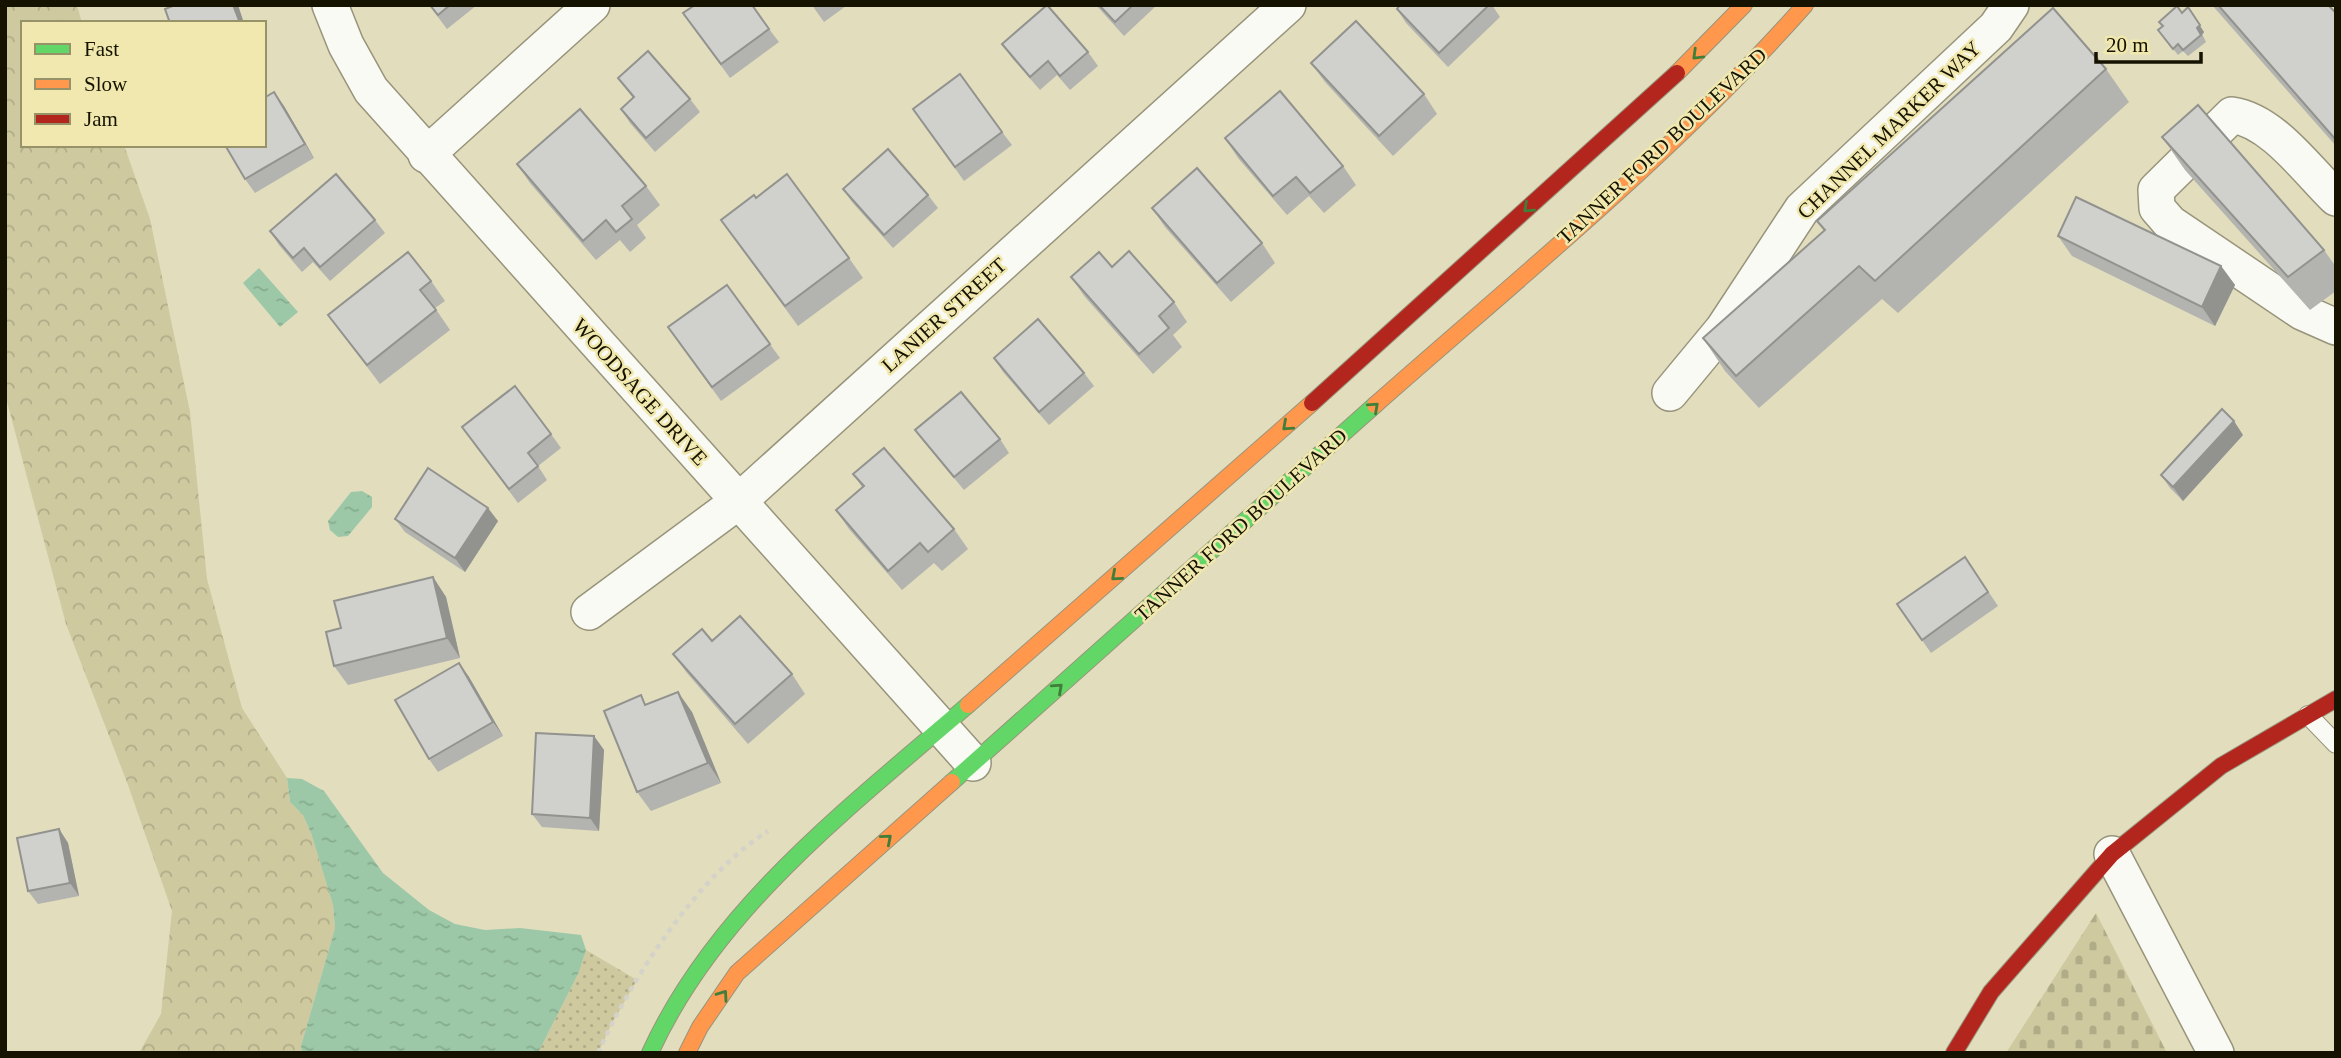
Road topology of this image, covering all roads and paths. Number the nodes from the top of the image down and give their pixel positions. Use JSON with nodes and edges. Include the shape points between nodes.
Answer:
{"nodes":[{"id":1,"x":330,"y":5,"type":"edge"},
{"id":2,"x":592,"y":5,"type":"edge"},
{"id":3,"x":1287,"y":5,"type":"edge"},
{"id":4,"x":1744,"y":5,"type":"edge"},
{"id":5,"x":1805,"y":5,"type":"edge"},
{"id":6,"x":2011,"y":5,"type":"edge"},
{"id":7,"x":426,"y":155,"type":"junction"},
{"id":8,"x":2336,"y":198,"type":"edge"},
{"id":9,"x":2336,"y":327,"type":"edge"},
{"id":10,"x":1670,"y":393,"type":"dead end"},
{"id":11,"x":738,"y":500,"type":"junction"},
{"id":12,"x":589,"y":612,"type":"dead end"},
{"id":13,"x":2336,"y":699,"type":"edge"},
{"id":14,"x":2308,"y":715,"type":"junction"},
{"id":15,"x":943,"y":726,"type":"junction"},
{"id":16,"x":2336,"y":744,"type":"edge"},
{"id":17,"x":974,"y":763,"type":"junction"},
{"id":18,"x":2112,"y":854,"type":"junction"},
{"id":19,"x":650,"y":1053,"type":"edge"},
{"id":20,"x":687,"y":1053,"type":"edge"},
{"id":21,"x":1954,"y":1053,"type":"edge"},
{"id":22,"x":2216,"y":1053,"type":"edge"}],
"edges":[{"from":1,"to":7,"type":"street","name":"WOODSAGE DRIVE","via":[[371,90]]},
{"from":2,"to":7,"type":"street"},
{"from":3,"to":11,"type":"street","name":"LANIER STREET"},
{"from":4,"to":15,"type":"street","name":"TANNER FORD BOULEVARD","one_way":true,"via":[[1698,54],[1212,493]]},
{"from":17,"to":5,"type":"street","name":"TANNER FORD BOULEVARD","one_way":true,"via":[[1623,184],[1759,57]]},
{"from":6,"to":10,"type":"street","name":"CHANNEL MARKER WAY","via":[[1996,27],[1802,209],[1723,329]]},
{"from":7,"to":11,"type":"street","name":"WOODSAGE DRIVE"},
{"from":8,"to":9,"type":"street","via":[[2276,138],[2248,117],[2232,115],[2156,190],[2157,208],[2170,223],[2301,312]]},
{"from":11,"to":12,"type":"street","name":"LANIER STREET"},
{"from":11,"to":15,"type":"street","name":"WOODSAGE DRIVE"},
{"from":13,"to":14,"type":"street"},
{"from":14,"to":16,"type":"lane"},
{"from":14,"to":18,"type":"street","via":[[2221,765]]},
{"from":15,"to":17,"type":"street","name":"WOODSAGE DRIVE"},
{"from":15,"to":19,"type":"street","name":"TANNER FORD BOULEVARD","via":[[823,830],[708,952],[667,1016]]},
{"from":20,"to":17,"type":"street","name":"TANNER FORD BOULEVARD","one_way":true,"via":[[737,973]]},
{"from":18,"to":21,"type":"street","via":[[1991,992]]},
{"from":18,"to":22,"type":"street"}]}
